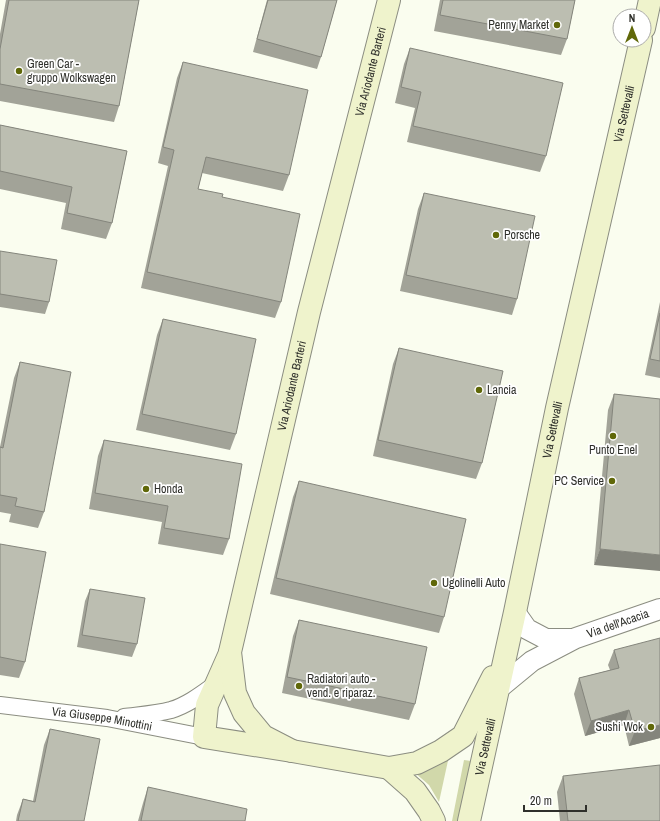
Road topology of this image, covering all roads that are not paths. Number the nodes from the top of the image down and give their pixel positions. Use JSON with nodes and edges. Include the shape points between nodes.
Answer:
{"nodes":[{"id":1,"x":389,"y":0,"type":"edge"},
{"id":2,"x":639,"y":48,"type":"edge"},
{"id":3,"x":660,"y":609,"type":"edge"},
{"id":4,"x":515,"y":612,"type":"junction"},
{"id":5,"x":576,"y":638,"type":"junction"},
{"id":6,"x":506,"y":651,"type":"junction"},
{"id":7,"x":230,"y":652,"type":"junction"},
{"id":8,"x":217,"y":683,"type":"junction"},
{"id":9,"x":498,"y":689,"type":"junction"},
{"id":10,"x":0,"y":705,"type":"edge"},
{"id":11,"x":107,"y":718,"type":"junction"},
{"id":12,"x":204,"y":737,"type":"junction"},
{"id":13,"x":292,"y":751,"type":"junction"},
{"id":14,"x":389,"y":768,"type":"junction"},
{"id":15,"x":434,"y":821,"type":"edge"},
{"id":16,"x":469,"y":821,"type":"edge"}],
"edges":[{"from":1,"to":7,"type":"main road","name":"Via Ariodante Barteri","via":[[309,312]]},
{"from":2,"to":4,"type":"main road","name":"Via Settevalli","via":[[557,408]]},
{"from":3,"to":5,"type":"street","name":"Via dell'Acacia"},
{"from":4,"to":5,"type":"street","via":[[527,629],[546,640]]},
{"from":4,"to":6,"type":"main road","name":"Via Settevalli"},
{"from":5,"to":9,"type":"street","via":[[532,661]]},
{"from":6,"to":9,"type":"main road","name":"Via Settevalli"},
{"from":6,"to":14,"type":"main road","via":[[463,736],[418,763]]},
{"from":7,"to":8,"type":"main road"},
{"from":7,"to":13,"type":"main road","name":"Via Ariodante Barteri","via":[[235,693],[244,713],[263,736]]},
{"from":8,"to":11,"type":"street","via":[[172,710]]},
{"from":8,"to":12,"type":"main road","via":[[208,705]]},
{"from":9,"to":16,"type":"main road","name":"Via Settevalli"},
{"from":10,"to":11,"type":"street","name":"Via Giuseppe Minottini"},
{"from":11,"to":12,"type":"street","name":"Via Giuseppe Minottini"},
{"from":12,"to":13,"type":"main road"},
{"from":13,"to":14,"type":"main road"},
{"from":14,"to":15,"type":"main road","via":[[415,791]]}]}
